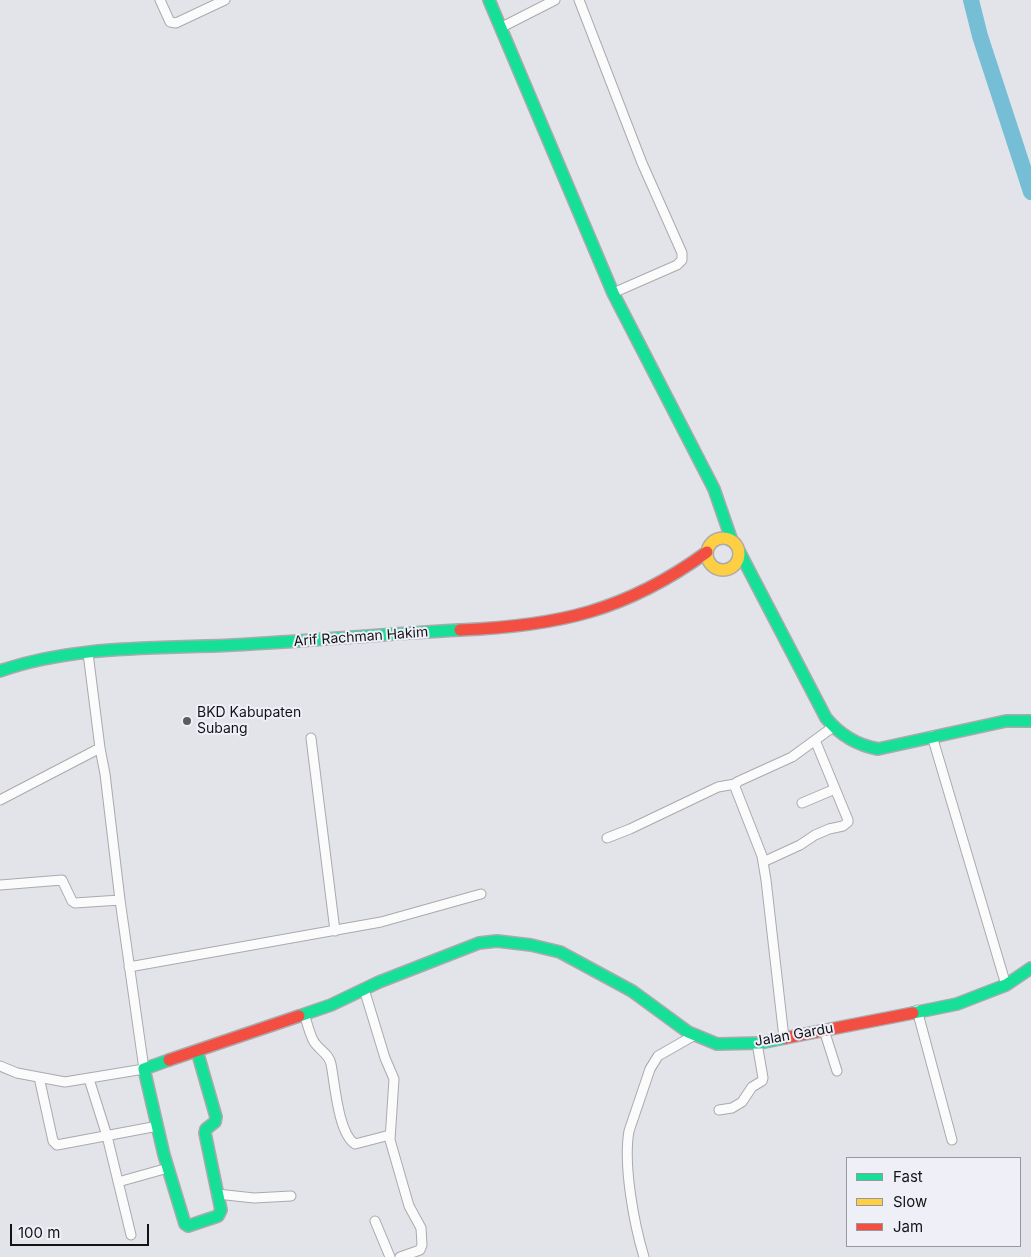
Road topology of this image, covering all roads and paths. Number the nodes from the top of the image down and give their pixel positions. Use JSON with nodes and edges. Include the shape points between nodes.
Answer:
{"nodes":[{"id":1,"x":160,"y":0,"type":"edge"},
{"id":2,"x":226,"y":0,"type":"edge"},
{"id":3,"x":490,"y":0,"type":"edge"},
{"id":4,"x":555,"y":0,"type":"edge"},
{"id":5,"x":579,"y":0,"type":"edge"},
{"id":6,"x":502,"y":27,"type":"junction"},
{"id":7,"x":613,"y":293,"type":"junction"},
{"id":8,"x":721,"y":509,"type":"junction"},
{"id":9,"x":732,"y":541,"type":"junction"},
{"id":10,"x":709,"y":548,"type":"junction"},
{"id":11,"x":739,"y":551,"type":"junction"},
{"id":12,"x":734,"y":566,"type":"junction"},
{"id":13,"x":713,"y":567,"type":"junction"},
{"id":14,"x":684,"y":570,"type":"junction"},
{"id":15,"x":753,"y":579,"type":"junction"},
{"id":16,"x":88,"y":652,"type":"junction"},
{"id":17,"x":0,"y":671,"type":"edge"},
{"id":18,"x":1031,"y":721,"type":"edge"},
{"id":19,"x":833,"y":727,"type":"junction"},
{"id":20,"x":932,"y":736,"type":"junction"},
{"id":21,"x":311,"y":738,"type":"dead end"},
{"id":22,"x":815,"y":740,"type":"junction"},
{"id":23,"x":100,"y":748,"type":"junction"},
{"id":24,"x":735,"y":784,"type":"junction"},
{"id":25,"x":835,"y":789,"type":"junction"},
{"id":26,"x":0,"y":800,"type":"edge"},
{"id":27,"x":802,"y":803,"type":"dead end"},
{"id":28,"x":607,"y":838,"type":"dead end"},
{"id":29,"x":763,"y":862,"type":"junction"},
{"id":30,"x":0,"y":885,"type":"edge"},
{"id":31,"x":481,"y":894,"type":"dead end"},
{"id":32,"x":120,"y":900,"type":"junction"},
{"id":33,"x":336,"y":931,"type":"junction"},
{"id":34,"x":129,"y":967,"type":"junction"},
{"id":35,"x":1031,"y":968,"type":"edge"},
{"id":36,"x":1006,"y":985,"type":"junction"},
{"id":37,"x":364,"y":989,"type":"junction"},
{"id":38,"x":917,"y":1010,"type":"junction"},
{"id":39,"x":304,"y":1014,"type":"junction"},
{"id":40,"x":824,"y":1030,"type":"junction"},
{"id":41,"x":693,"y":1036,"type":"junction"},
{"id":42,"x":784,"y":1038,"type":"junction"},
{"id":43,"x":757,"y":1043,"type":"junction"},
{"id":44,"x":197,"y":1051,"type":"junction"},
{"id":45,"x":143,"y":1062,"type":"junction"},
{"id":46,"x":0,"y":1066,"type":"edge"},
{"id":47,"x":837,"y":1071,"type":"dead end"},
{"id":48,"x":39,"y":1077,"type":"junction"},
{"id":49,"x":89,"y":1079,"type":"junction"},
{"id":50,"x":719,"y":1110,"type":"dead end"},
{"id":51,"x":158,"y":1126,"type":"junction"},
{"id":52,"x":390,"y":1135,"type":"junction"},
{"id":53,"x":106,"y":1136,"type":"junction"},
{"id":54,"x":952,"y":1140,"type":"dead end"},
{"id":55,"x":168,"y":1168,"type":"junction"},
{"id":56,"x":118,"y":1182,"type":"junction"},
{"id":57,"x":217,"y":1194,"type":"junction"},
{"id":58,"x":291,"y":1196,"type":"dead end"},
{"id":59,"x":375,"y":1221,"type":"dead end"},
{"id":60,"x":131,"y":1235,"type":"dead end"},
{"id":61,"x":390,"y":1257,"type":"edge"},
{"id":62,"x":400,"y":1257,"type":"edge"},
{"id":63,"x":644,"y":1257,"type":"edge"}],
"edges":[{"from":1,"to":2,"type":"street","via":[[170,22],[176,23]]},
{"from":3,"to":6,"type":"main road"},
{"from":4,"to":6,"type":"street"},
{"from":5,"to":7,"type":"street","via":[[642,163],[682,253],[682,260],[677,265]]},
{"from":6,"to":7,"type":"main road"},
{"from":7,"to":8,"type":"main road","via":[[714,489]]},
{"from":8,"to":9,"type":"main road"},
{"from":8,"to":10,"type":"main road"},
{"from":9,"to":10,"type":"main road","via":[[721,538]]},
{"from":9,"to":11,"type":"main road"},
{"from":10,"to":13,"type":"main road"},
{"from":10,"to":14,"type":"main road","name":"Arif Rachman Hakim"},
{"from":11,"to":12,"type":"main road"},
{"from":11,"to":15,"type":"main road"},
{"from":12,"to":13,"type":"main road","via":[[724,570]]},
{"from":12,"to":15,"type":"main road"},
{"from":13,"to":14,"type":"main road"},
{"from":14,"to":16,"type":"main road","name":"Arif Rachman Hakim","via":[[622,601],[585,614],[518,627]]},
{"from":15,"to":19,"type":"main road"},
{"from":16,"to":17,"type":"main road","name":"Arif Rachman Hakim","via":[[24,663]]},
{"from":16,"to":23,"type":"street"},
{"from":18,"to":20,"type":"main road","via":[[1006,721]]},
{"from":19,"to":20,"type":"main road","via":[[848,740],[878,749]]},
{"from":19,"to":22,"type":"street"},
{"from":20,"to":36,"type":"street"},
{"from":21,"to":33,"type":"street"},
{"from":22,"to":24,"type":"street","via":[[792,757]]},
{"from":22,"to":25,"type":"street"},
{"from":23,"to":26,"type":"street"},
{"from":23,"to":32,"type":"street"},
{"from":24,"to":28,"type":"street","via":[[718,787]]},
{"from":24,"to":29,"type":"street"},
{"from":25,"to":27,"type":"street"},
{"from":25,"to":29,"type":"street","via":[[847,824],[815,835]]},
{"from":29,"to":42,"type":"street"},
{"from":30,"to":32,"type":"street","via":[[62,880],[75,903]]},
{"from":31,"to":33,"type":"street","via":[[391,920]]},
{"from":32,"to":34,"type":"street"},
{"from":33,"to":34,"type":"street"},
{"from":34,"to":45,"type":"street"},
{"from":35,"to":36,"type":"main road","name":"Jalan Gardu"},
{"from":36,"to":38,"type":"main road","name":"Jalan Gardu","via":[[957,1004]]},
{"from":37,"to":39,"type":"main road","name":"Jalan Gardu"},
{"from":37,"to":41,"type":"main road","name":"Jalan Gardu","via":[[487,941],[550,949],[632,991]]},
{"from":37,"to":52,"type":"street","via":[[394,1079]]},
{"from":38,"to":40,"type":"main road","name":"Jalan Gardu"},
{"from":38,"to":54,"type":"street"},
{"from":39,"to":44,"type":"main road","name":"Jalan Gardu"},
{"from":39,"to":52,"type":"street","via":[[313,1040],[331,1062],[348,1136],[355,1144]]},
{"from":40,"to":42,"type":"main road","name":"Jalan Gardu"},
{"from":40,"to":47,"type":"street"},
{"from":41,"to":43,"type":"main road","name":"Jalan Gardu","via":[[717,1044]]},
{"from":41,"to":63,"type":"street","via":[[658,1056],[651,1065],[627,1140],[636,1231]]},
{"from":42,"to":43,"type":"main road","name":"Jalan Gardu"},
{"from":43,"to":50,"type":"street","via":[[762,1081],[752,1087],[742,1102]]},
{"from":44,"to":45,"type":"main road","name":"Jalan Gardu"},
{"from":44,"to":57,"type":"main road","via":[[216,1118],[205,1133]]},
{"from":45,"to":49,"type":"street"},
{"from":45,"to":51,"type":"main road"},
{"from":46,"to":48,"type":"street"},
{"from":48,"to":49,"type":"street","via":[[65,1082]]},
{"from":48,"to":53,"type":"street","via":[[55,1144],[60,1146]]},
{"from":49,"to":53,"type":"street"},
{"from":51,"to":53,"type":"street"},
{"from":51,"to":55,"type":"main road"},
{"from":52,"to":62,"type":"street","via":[[409,1206],[421,1228],[420,1250]]},
{"from":53,"to":56,"type":"street"},
{"from":55,"to":56,"type":"street"},
{"from":55,"to":57,"type":"main road","via":[[186,1225],[219,1214]]},
{"from":56,"to":60,"type":"street"},
{"from":57,"to":58,"type":"street","via":[[254,1198]]},
{"from":59,"to":61,"type":"street"}]}
